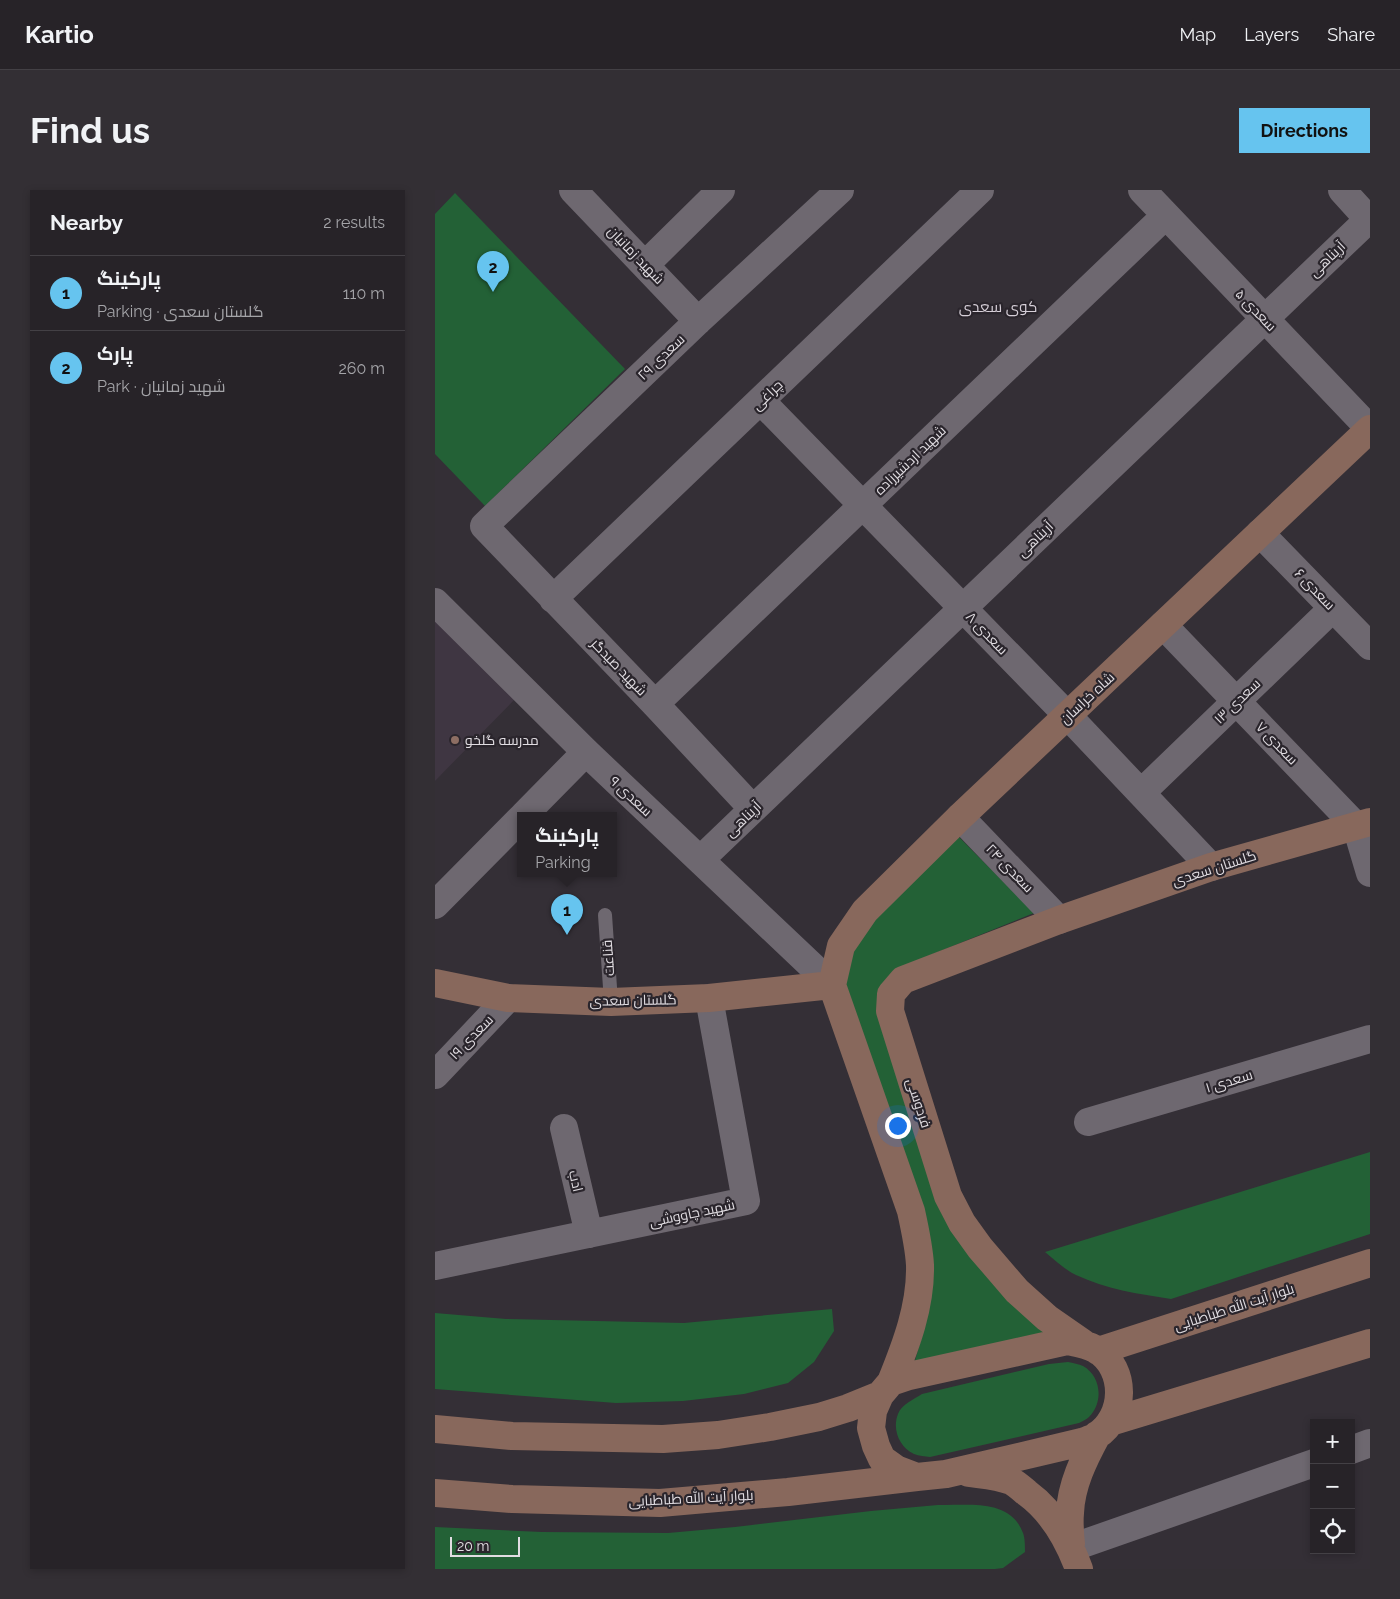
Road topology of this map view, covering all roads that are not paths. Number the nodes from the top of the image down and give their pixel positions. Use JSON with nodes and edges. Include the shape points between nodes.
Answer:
{"nodes":[{"id":1,"x":573,"y":190,"type":"edge"},
{"id":2,"x":721,"y":190,"type":"edge"},
{"id":3,"x":840,"y":190,"type":"edge"},
{"id":4,"x":980,"y":190,"type":"edge"},
{"id":5,"x":1142,"y":190,"type":"edge"},
{"id":6,"x":1342,"y":190,"type":"edge"},
{"id":7,"x":1165,"y":216,"type":"junction"},
{"id":8,"x":1369,"y":219,"type":"edge"},
{"id":9,"x":645,"y":265,"type":"junction"},
{"id":10,"x":1265,"y":319,"type":"junction"},
{"id":11,"x":698,"y":320,"type":"junction"},
{"id":12,"x":761,"y":401,"type":"junction"},
{"id":13,"x":1370,"y":429,"type":"edge"},
{"id":14,"x":863,"y":506,"type":"junction"},
{"id":15,"x":484,"y":526,"type":"joint"},
{"id":16,"x":1260,"y":533,"type":"junction"},
{"id":17,"x":553,"y":599,"type":"junction"},
{"id":18,"x":435,"y":602,"type":"edge"},
{"id":19,"x":1333,"y":608,"type":"junction"},
{"id":20,"x":963,"y":609,"type":"junction"},
{"id":21,"x":1163,"y":625,"type":"junction"},
{"id":22,"x":1370,"y":646,"type":"edge"},
{"id":23,"x":1237,"y":701,"type":"junction"},
{"id":24,"x":655,"y":704,"type":"junction"},
{"id":25,"x":1067,"y":716,"type":"junction"},
{"id":26,"x":586,"y":752,"type":"junction"},
{"id":27,"x":1141,"y":793,"type":"junction"},
{"id":28,"x":753,"y":809,"type":"junction"},
{"id":29,"x":527,"y":812,"type":"edge"},
{"id":30,"x":960,"y":817,"type":"junction"},
{"id":31,"x":517,"y":822,"type":"edge"},
{"id":32,"x":1363,"y":824,"type":"edge"},
{"id":33,"x":700,"y":860,"type":"junction"},
{"id":34,"x":1211,"y":868,"type":"junction"},
{"id":35,"x":1370,"y":872,"type":"edge"},
{"id":36,"x":435,"y":905,"type":"edge"},
{"id":37,"x":605,"y":915,"type":"dead end"},
{"id":38,"x":1059,"y":920,"type":"junction"},
{"id":39,"x":435,"y":983,"type":"edge"},
{"id":40,"x":832,"y":985,"type":"junction"},
{"id":41,"x":508,"y":998,"type":"junction"},
{"id":42,"x":709,"y":998,"type":"junction"},
{"id":43,"x":611,"y":1002,"type":"junction"},
{"id":44,"x":1370,"y":1039,"type":"edge"},
{"id":45,"x":435,"y":1075,"type":"edge"},
{"id":46,"x":1088,"y":1122,"type":"dead end"},
{"id":47,"x":564,"y":1128,"type":"dead end"},
{"id":48,"x":589,"y":1234,"type":"junction"},
{"id":49,"x":1370,"y":1263,"type":"edge"},
{"id":50,"x":435,"y":1266,"type":"edge"},
{"id":51,"x":1370,"y":1343,"type":"edge"},
{"id":52,"x":1091,"y":1347,"type":"junction"},
{"id":53,"x":885,"y":1389,"type":"junction"},
{"id":54,"x":435,"y":1429,"type":"edge"},
{"id":55,"x":1103,"y":1429,"type":"junction"},
{"id":56,"x":1370,"y":1443,"type":"edge"},
{"id":57,"x":1355,"y":1449,"type":"edge"},
{"id":58,"x":1312,"y":1464,"type":"edge"},
{"id":59,"x":958,"y":1471,"type":"junction"},
{"id":60,"x":917,"y":1477,"type":"junction"},
{"id":61,"x":435,"y":1493,"type":"edge"},
{"id":62,"x":1075,"y":1559,"type":"edge"}],
"edges":[{"from":1,"to":9,"type":"street","name":"شهید زمانیان"},
{"from":2,"to":9,"type":"street"},
{"from":3,"to":11,"type":"street","name":"سعدی ۲۹"},
{"from":4,"to":12,"type":"street","name":"چراغی"},
{"from":5,"to":7,"type":"street","name":"سعدی ۵"},
{"from":6,"to":8,"type":"street"},
{"from":7,"to":10,"type":"street","name":"سعدی ۵"},
{"from":7,"to":14,"type":"street","name":"شهید اردشیرزاده"},
{"from":8,"to":10,"type":"street","name":"آرپناهی"},
{"from":9,"to":11,"type":"street","name":"شهید زمانیان"},
{"from":10,"to":13,"type":"street","name":"سعدی ۵"},
{"from":10,"to":20,"type":"street","name":"آرپناهی"},
{"from":11,"to":15,"type":"street","name":"سعدی ۲۹"},
{"from":12,"to":14,"type":"street","name":"سعدی ۸"},
{"from":12,"to":17,"type":"street","name":"چراغی"},
{"from":13,"to":16,"type":"main road","name":"شاه خراسان"},
{"from":14,"to":20,"type":"street","name":"سعدی ۸"},
{"from":14,"to":24,"type":"street","name":"شهید اردشیرزاده"},
{"from":15,"to":17,"type":"street","name":"شهید صیدگر"},
{"from":16,"to":19,"type":"street","name":"سعدی ۶"},
{"from":16,"to":21,"type":"main road","name":"شاه خراسان"},
{"from":17,"to":24,"type":"street","name":"شهید صیدگر"},
{"from":18,"to":26,"type":"street","name":"سعدی ۹"},
{"from":19,"to":22,"type":"street","name":"سعدی ۶"},
{"from":19,"to":23,"type":"street","name":"سعدی ۱۳"},
{"from":20,"to":25,"type":"street","name":"سعدی ۸"},
{"from":20,"to":28,"type":"street","name":"آرپناهی"},
{"from":21,"to":23,"type":"street","name":"سعدی ۷"},
{"from":21,"to":25,"type":"main road","name":"شاه خراسان"},
{"from":23,"to":27,"type":"street","name":"سعدی ۱۳"},
{"from":23,"to":32,"type":"street","name":"سعدی ۷"},
{"from":24,"to":28,"type":"street","name":"شهید صیدگر"},
{"from":25,"to":27,"type":"street","name":"سعدی ۸"},
{"from":25,"to":30,"type":"main road","name":"شاه خراسان"},
{"from":26,"to":29,"type":"street"},
{"from":26,"to":33,"type":"street","name":"سعدی ۹"},
{"from":27,"to":34,"type":"street","name":"سعدی ۸"},
{"from":28,"to":33,"type":"street","name":"آرپناهی"},
{"from":30,"to":38,"type":"street","name":"سعدی ۲۴"},
{"from":30,"to":40,"type":"main road","name":"شاه خراسان","via":[[865,911],[841,946]]},
{"from":31,"to":36,"type":"street"},
{"from":32,"to":34,"type":"main road","name":"گلستان سعدی"},
{"from":32,"to":35,"type":"street","name":"سعدی ۷"},
{"from":33,"to":40,"type":"street","name":"سعدی ۹"},
{"from":34,"to":38,"type":"main road","name":"گلستان سعدی"},
{"from":37,"to":43,"type":"lane","name":"قناعت"},
{"from":38,"to":52,"type":"main road","name":"فردوسی","via":[[903,980],[891,994],[890,1011],[948,1196],[962,1223],[1017,1291],[1047,1318]]},
{"from":39,"to":41,"type":"main road","name":"گلستان سعدی"},
{"from":40,"to":42,"type":"main road","name":"گلستان سعدی"},
{"from":40,"to":53,"type":"main road","via":[[911,1211],[917,1238],[920,1267],[914,1318],[905,1348]]},
{"from":41,"to":43,"type":"main road","name":"گلستان سعدی"},
{"from":41,"to":45,"type":"street","name":"سعدی ۱۹"},
{"from":42,"to":43,"type":"main road","name":"گلستان سعدی"},
{"from":42,"to":48,"type":"street","name":"شهید چاووشی","via":[[746,1201]]},
{"from":44,"to":46,"type":"street","name":"سعدی ۱"},
{"from":47,"to":48,"type":"street","name":"ادب"},
{"from":48,"to":50,"type":"street","name":"شهید چاووشی"},
{"from":49,"to":52,"type":"main road","name":"بلوار آیت الله طباطبایی"},
{"from":51,"to":55,"type":"main road","name":"بلوار آیت الله طباطبایی"},
{"from":52,"to":53,"type":"main road","name":"بلوار آیت الله طباطبایی","via":[[1067,1341],[909,1376]]},
{"from":52,"to":55,"type":"main road","via":[[1110,1362],[1120,1393],[1117,1409]]},
{"from":53,"to":54,"type":"main road","name":"بلوار آیت الله طباطبایی","via":[[848,1408],[819,1417],[717,1435],[663,1439],[513,1436]]},
{"from":53,"to":60,"type":"main road","name":"بلوار آیت الله طباطبایی","via":[[873,1411],[871,1428],[875,1446],[882,1459]]},
{"from":55,"to":59,"type":"main road","name":"بلوار آیت الله طباطبایی","via":[[1082,1442]]},
{"from":55,"to":62,"type":"main road","via":[[1084,1460],[1075,1484],[1069,1512]]},
{"from":56,"to":57,"type":"street"},
{"from":58,"to":62,"type":"street"},
{"from":59,"to":60,"type":"main road","name":"بلوار آیت الله طباطبایی"},
{"from":59,"to":62,"type":"main road","via":[[1013,1482],[1036,1499],[1054,1519]]},
{"from":60,"to":61,"type":"main road","name":"بلوار آیت الله طباطبایی","via":[[660,1503],[512,1499]]}]}
